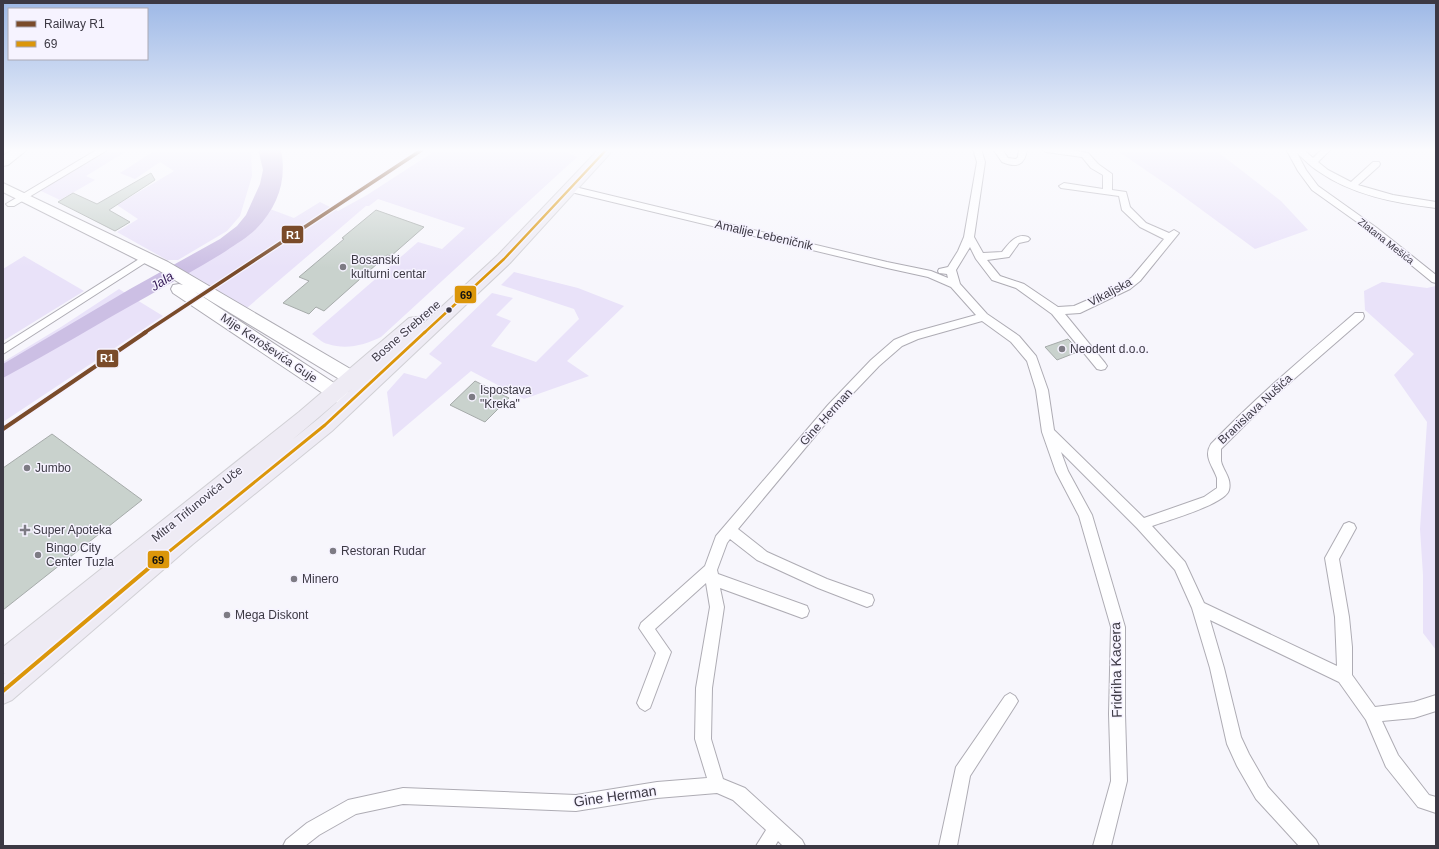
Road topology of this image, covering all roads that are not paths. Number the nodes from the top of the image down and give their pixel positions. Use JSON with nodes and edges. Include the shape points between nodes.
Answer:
{"nodes":[{"id":1,"x":4,"y":189,"type":"edge"},
{"id":2,"x":33,"y":189,"type":"edge"},
{"id":3,"x":555,"y":189,"type":"edge"},
{"id":4,"x":571,"y":189,"type":"joint"},
{"id":5,"x":977,"y":189,"type":"edge"},
{"id":6,"x":1083,"y":189,"type":"edge"},
{"id":7,"x":1108,"y":189,"type":"edge"},
{"id":8,"x":1315,"y":189,"type":"edge"},
{"id":9,"x":1360,"y":189,"type":"edge"},
{"id":10,"x":1108,"y":192,"type":"junction"},
{"id":11,"x":12,"y":200,"type":"edge"},
{"id":12,"x":1436,"y":205,"type":"edge"},
{"id":13,"x":969,"y":237,"type":"junction"},
{"id":14,"x":1025,"y":240,"type":"dead end"},
{"id":15,"x":980,"y":257,"type":"junction"},
{"id":16,"x":141,"y":261,"type":"junction"},
{"id":17,"x":951,"y":270,"type":"junction"},
{"id":18,"x":931,"y":274,"type":"junction"},
{"id":19,"x":1436,"y":280,"type":"edge"},
{"id":20,"x":955,"y":285,"type":"junction"},
{"id":21,"x":1056,"y":311,"type":"junction"},
{"id":22,"x":1359,"y":316,"type":"dead end"},
{"id":23,"x":983,"y":317,"type":"junction"},
{"id":24,"x":3,"y":350,"type":"edge"},
{"id":25,"x":1101,"y":366,"type":"dead end"},
{"id":26,"x":351,"y":390,"type":"junction"},
{"id":27,"x":1048,"y":432,"type":"junction"},
{"id":28,"x":1142,"y":524,"type":"junction"},
{"id":29,"x":1349,"y":528,"type":"dead end"},
{"id":30,"x":729,"y":530,"type":"junction"},
{"id":31,"x":712,"y":574,"type":"junction"},
{"id":32,"x":867,"y":600,"type":"dead end"},
{"id":33,"x":1199,"y":608,"type":"junction"},
{"id":34,"x":802,"y":611,"type":"dead end"},
{"id":35,"x":3,"y":662,"type":"edge"},
{"id":36,"x":1344,"y":677,"type":"junction"},
{"id":37,"x":3,"y":691,"type":"edge"},
{"id":38,"x":1010,"y":701,"type":"dead end"},
{"id":39,"x":645,"y":702,"type":"dead end"},
{"id":40,"x":1436,"y":703,"type":"edge"},
{"id":41,"x":1371,"y":715,"type":"junction"},
{"id":42,"x":717,"y":785,"type":"junction"},
{"id":43,"x":1436,"y":805,"type":"edge"},
{"id":44,"x":776,"y":829,"type":"junction"},
{"id":45,"x":292,"y":846,"type":"edge"},
{"id":46,"x":765,"y":846,"type":"edge"},
{"id":47,"x":796,"y":846,"type":"edge"},
{"id":48,"x":948,"y":846,"type":"edge"},
{"id":49,"x":1102,"y":846,"type":"edge"},
{"id":50,"x":1310,"y":846,"type":"edge"}],
"edges":[{"from":1,"to":11,"type":"main road"},
{"from":2,"to":11,"type":"street"},
{"from":3,"to":26,"type":"main road","name":"Bosne Srebrene"},
{"from":4,"to":18,"type":"street","name":"Amalije Lebeničnik"},
{"from":4,"to":26,"type":"main road","name":"Bosne Srebrene","via":[[504,259]]},
{"from":5,"to":13,"type":"street"},
{"from":6,"to":10,"type":"street","name":"Vikaljska"},
{"from":7,"to":10,"type":"street"},
{"from":8,"to":19,"type":"street","name":"Zlatana Mešića","via":[[1374,230]]},
{"from":9,"to":12,"type":"street","via":[[1409,202]]},
{"from":10,"to":21,"type":"street","name":"Vikaljska","via":[[1123,194],[1125,208],[1144,225],[1173,236],[1126,287],[1076,310]]},
{"from":11,"to":16,"type":"main road"},
{"from":13,"to":15,"type":"street"},
{"from":13,"to":17,"type":"street"},
{"from":14,"to":15,"type":"street","via":[[1016,241],[1005,255]]},
{"from":15,"to":21,"type":"street","via":[[996,278],[1020,286]]},
{"from":16,"to":24,"type":"street"},
{"from":16,"to":26,"type":"main road","name":"Mije Keroševića Guje"},
{"from":17,"to":18,"type":"street"},
{"from":17,"to":20,"type":"street"},
{"from":18,"to":20,"type":"street","name":"Amalije Lebeničnik"},
{"from":20,"to":23,"type":"street","name":"Fridriha Kacera"},
{"from":21,"to":25,"type":"street"},
{"from":22,"to":28,"type":"street","name":"Branislava Nušića","via":[[1299,367],[1215,447],[1215,462],[1223,478],[1223,490],[1208,502]]},
{"from":23,"to":27,"type":"street","name":"Fridriha Kacera","via":[[1014,339],[1032,358],[1042,390]]},
{"from":23,"to":30,"type":"street","name":"Gine Herman","via":[[898,343],[832,408]]},
{"from":26,"to":35,"type":"main road","name":"Mitra Trifunovića Uče"},
{"from":26,"to":37,"type":"main road","name":"Mitra Trifunovića Uče","via":[[322,427],[185,536]]},
{"from":27,"to":28,"type":"street"},
{"from":27,"to":49,"type":"street","name":"Fridriha Kacera","via":[[1062,472],[1085,515],[1118,627],[1119,781]]},
{"from":28,"to":33,"type":"street","via":[[1180,566]]},
{"from":29,"to":36,"type":"street","via":[[1332,558],[1342,612],[1346,652]]},
{"from":30,"to":31,"type":"street","name":"Gine Herman","via":[[721,540]]},
{"from":30,"to":32,"type":"street","via":[[762,556],[823,584]]},
{"from":31,"to":34,"type":"street"},
{"from":31,"to":39,"type":"street","name":"Gine Herman","via":[[646,628],[664,652]]},
{"from":31,"to":42,"type":"street","name":"Gine Herman","via":[[717,607],[704,688],[703,739]]},
{"from":33,"to":36,"type":"street"},
{"from":33,"to":50,"type":"street","via":[[1217,668],[1233,738],[1262,793]]},
{"from":36,"to":41,"type":"street"},
{"from":38,"to":48,"type":"street","via":[[962,773]]},
{"from":40,"to":41,"type":"street","via":[[1414,710]]},
{"from":41,"to":43,"type":"street","via":[[1392,761],[1424,801]]},
{"from":42,"to":44,"type":"street","via":[[739,794]]},
{"from":42,"to":45,"type":"street","name":"Gine Herman","via":[[657,790],[576,803],[402,796],[354,806],[313,829]]},
{"from":44,"to":46,"type":"street"},
{"from":44,"to":47,"type":"street"}]}
